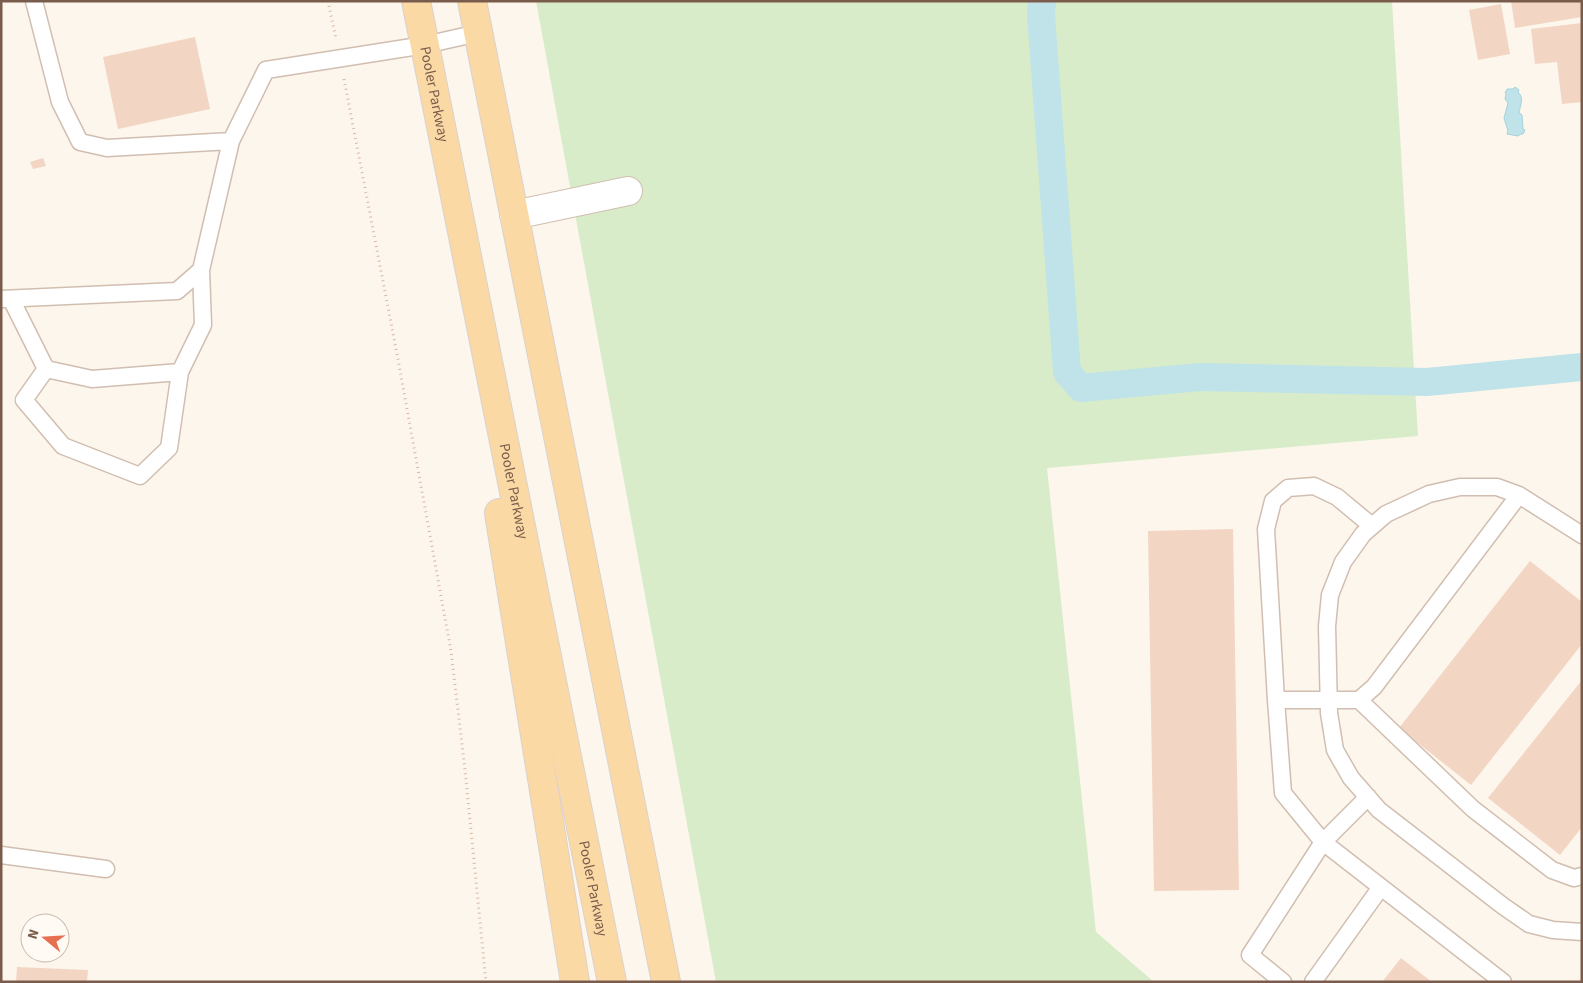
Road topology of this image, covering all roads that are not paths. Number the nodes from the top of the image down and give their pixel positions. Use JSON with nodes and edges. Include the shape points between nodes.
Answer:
{"nodes":[{"id":1,"x":34,"y":1,"type":"edge"},
{"id":2,"x":416,"y":1,"type":"edge"},
{"id":3,"x":472,"y":1,"type":"edge"},
{"id":4,"x":478,"y":33,"type":"junction"},
{"id":5,"x":425,"y":45,"type":"junction"},
{"id":6,"x":231,"y":141,"type":"junction"},
{"id":7,"x":444,"y":141,"type":"junction"},
{"id":8,"x":628,"y":192,"type":"dead end"},
{"id":9,"x":514,"y":215,"type":"junction"},
{"id":10,"x":201,"y":270,"type":"junction"},
{"id":11,"x":6,"y":299,"type":"edge"},
{"id":12,"x":46,"y":369,"type":"junction"},
{"id":13,"x":180,"y":372,"type":"junction"},
{"id":14,"x":1519,"y":495,"type":"junction"},
{"id":15,"x":1372,"y":526,"type":"junction"},
{"id":16,"x":1582,"y":535,"type":"edge"},
{"id":17,"x":1276,"y":700,"type":"junction"},
{"id":18,"x":1329,"y":700,"type":"junction"},
{"id":19,"x":1359,"y":700,"type":"junction"},
{"id":20,"x":1368,"y":797,"type":"junction"},
{"id":21,"x":1324,"y":842,"type":"junction"},
{"id":22,"x":1,"y":855,"type":"edge"},
{"id":23,"x":106,"y":869,"type":"dead end"},
{"id":24,"x":1582,"y":876,"type":"edge"},
{"id":25,"x":1381,"y":888,"type":"junction"},
{"id":26,"x":1582,"y":932,"type":"edge"},
{"id":27,"x":575,"y":982,"type":"edge"},
{"id":28,"x":612,"y":982,"type":"edge"},
{"id":29,"x":666,"y":982,"type":"edge"},
{"id":30,"x":1283,"y":982,"type":"edge"},
{"id":31,"x":1313,"y":982,"type":"edge"},
{"id":32,"x":1503,"y":982,"type":"edge"}],
"edges":[{"from":1,"to":6,"type":"lane","via":[[60,102],[80,142],[106,148]]},
{"from":2,"to":5,"type":"main road","name":"Pooler Parkway"},
{"from":3,"to":4,"type":"main road"},
{"from":4,"to":5,"type":"lane"},
{"from":4,"to":9,"type":"main road"},
{"from":5,"to":6,"type":"lane","via":[[266,70]]},
{"from":5,"to":7,"type":"main road","name":"Pooler Parkway"},
{"from":6,"to":10,"type":"lane"},
{"from":7,"to":27,"type":"main road","via":[[512,595]]},
{"from":7,"to":28,"type":"main road","name":"Pooler Parkway"},
{"from":8,"to":9,"type":"street"},
{"from":9,"to":29,"type":"main road"},
{"from":10,"to":11,"type":"lane","via":[[178,291]]},
{"from":10,"to":13,"type":"lane","via":[[203,325]]},
{"from":11,"to":12,"type":"lane"},
{"from":12,"to":13,"type":"lane","via":[[92,379]]},
{"from":12,"to":13,"type":"lane","via":[[24,400],[63,446],[140,476],[169,448]]},
{"from":14,"to":15,"type":"lane","via":[[1496,487],[1460,487],[1429,494],[1386,514]]},
{"from":14,"to":16,"type":"lane"},
{"from":14,"to":19,"type":"lane","via":[[1374,687]]},
{"from":15,"to":17,"type":"lane","via":[[1337,497],[1314,486],[1288,488],[1273,501],[1266,529]]},
{"from":15,"to":18,"type":"lane","via":[[1342,562],[1330,595],[1327,626]]},
{"from":17,"to":18,"type":"lane"},
{"from":17,"to":21,"type":"lane","via":[[1283,793]]},
{"from":18,"to":19,"type":"lane"},
{"from":18,"to":20,"type":"lane","via":[[1335,750],[1351,778]]},
{"from":19,"to":24,"type":"lane","via":[[1473,809],[1552,870],[1574,878]]},
{"from":20,"to":21,"type":"lane"},
{"from":20,"to":26,"type":"lane","via":[[1379,810],[1529,924]]},
{"from":21,"to":25,"type":"lane"},
{"from":21,"to":30,"type":"lane","via":[[1250,955]]},
{"from":22,"to":23,"type":"lane"},
{"from":25,"to":31,"type":"lane"},
{"from":25,"to":32,"type":"lane"}]}
